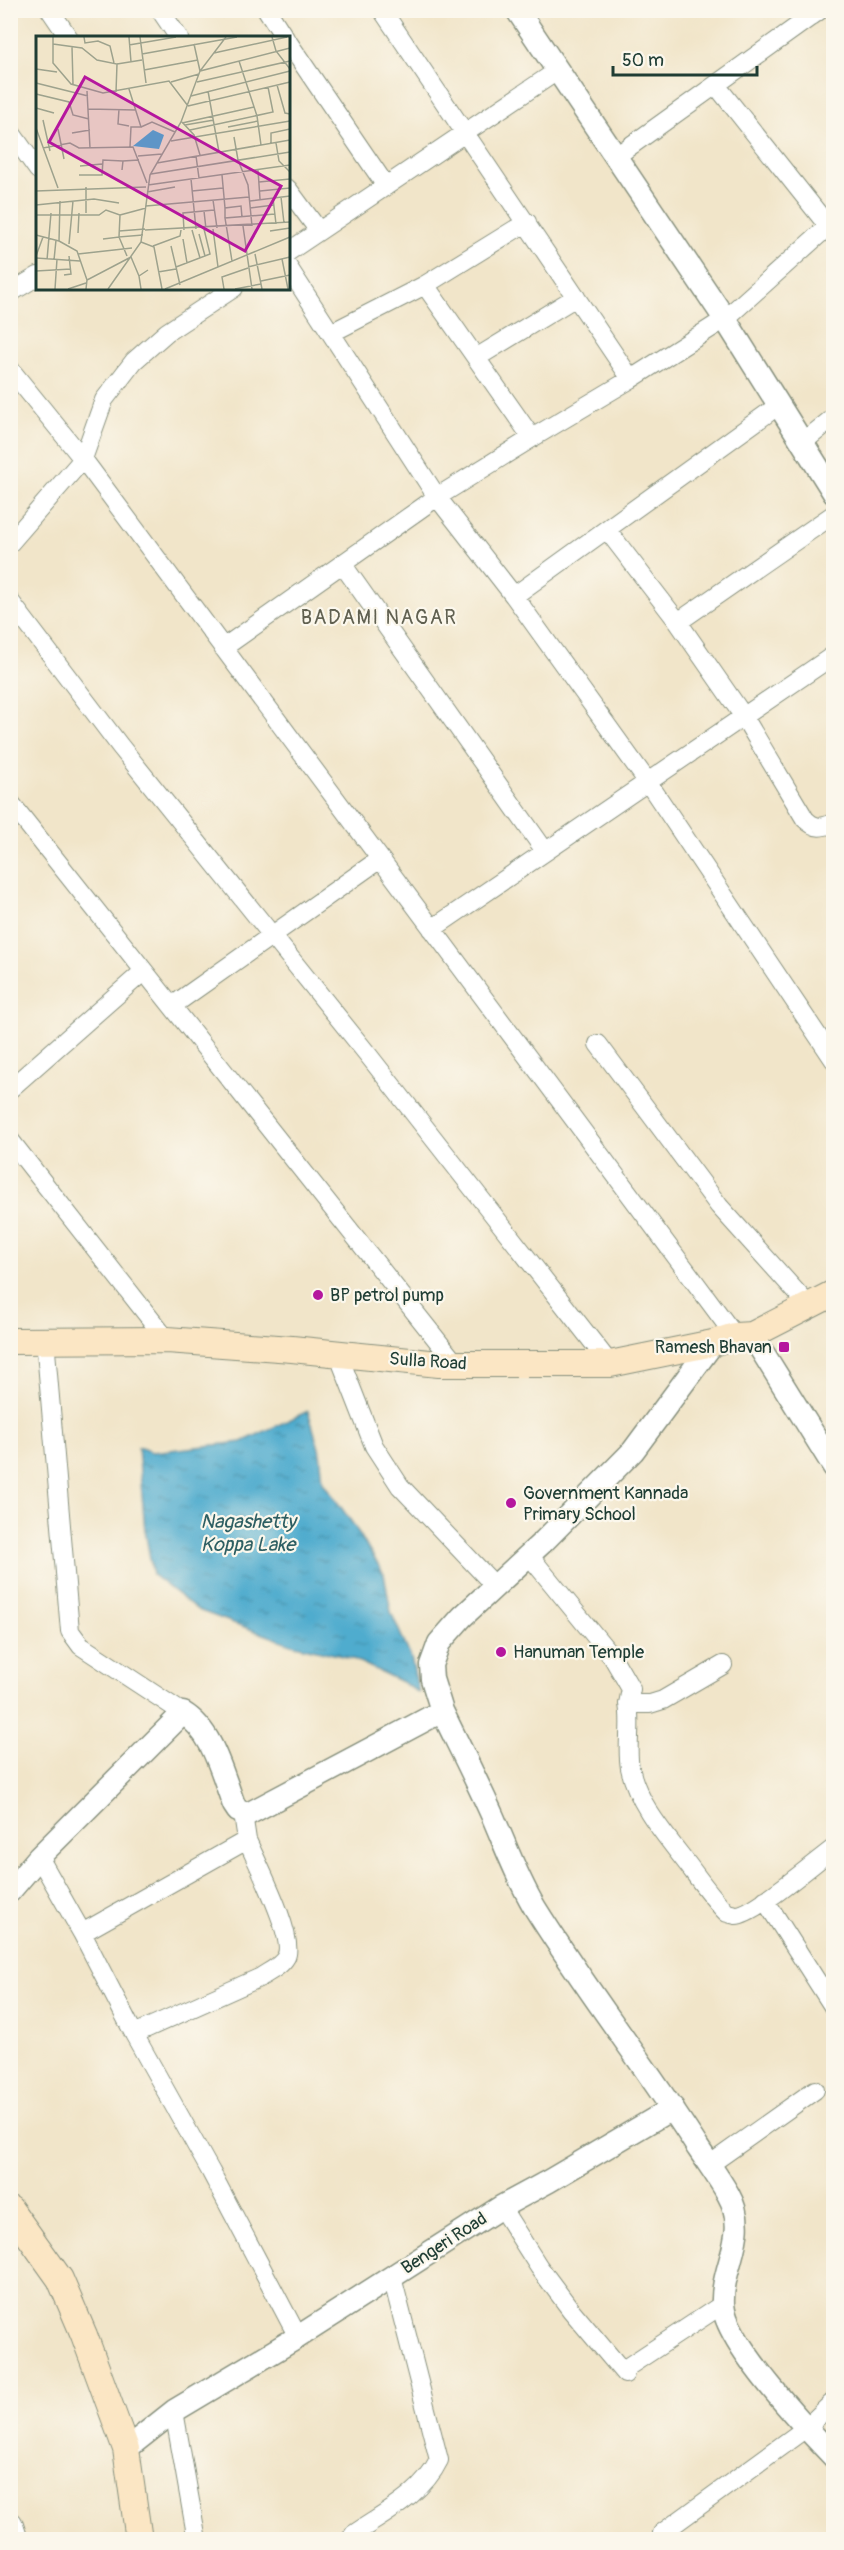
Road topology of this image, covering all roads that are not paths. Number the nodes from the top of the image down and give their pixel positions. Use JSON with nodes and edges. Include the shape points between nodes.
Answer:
{"nodes":[{"id":1,"x":50,"y":10,"type":"edge"},
{"id":2,"x":267,"y":10,"type":"edge"},
{"id":3,"x":382,"y":10,"type":"edge"},
{"id":4,"x":517,"y":10,"type":"edge"},
{"id":5,"x":820,"y":10,"type":"edge"},
{"id":6,"x":162,"y":11,"type":"edge"},
{"id":7,"x":68,"y":36,"type":"edge"},
{"id":8,"x":178,"y":36,"type":"edge"},
{"id":9,"x":284,"y":36,"type":"edge"},
{"id":10,"x":290,"y":45,"type":"edge"},
{"id":11,"x":557,"y":71,"type":"junction"},
{"id":12,"x":716,"y":85,"type":"junction"},
{"id":13,"x":10,"y":131,"type":"edge"},
{"id":14,"x":466,"y":133,"type":"junction"},
{"id":15,"x":615,"y":157,"type":"junction"},
{"id":16,"x":36,"y":167,"type":"edge"},
{"id":17,"x":386,"y":186,"type":"junction"},
{"id":18,"x":290,"y":192,"type":"edge"},
{"id":19,"x":527,"y":222,"type":"junction"},
{"id":20,"x":831,"y":224,"type":"edge"},
{"id":21,"x":319,"y":231,"type":"junction"},
{"id":22,"x":290,"y":251,"type":"edge"},
{"id":23,"x":290,"y":270,"type":"edge"},
{"id":24,"x":36,"y":277,"type":"edge"},
{"id":25,"x":425,"y":285,"type":"junction"},
{"id":26,"x":231,"y":290,"type":"edge"},
{"id":27,"x":10,"y":293,"type":"edge"},
{"id":28,"x":576,"y":297,"type":"junction"},
{"id":29,"x":725,"y":320,"type":"junction"},
{"id":30,"x":331,"y":333,"type":"junction"},
{"id":31,"x":476,"y":358,"type":"junction"},
{"id":32,"x":10,"y":369,"type":"edge"},
{"id":33,"x":631,"y":379,"type":"junction"},
{"id":34,"x":779,"y":405,"type":"junction"},
{"id":35,"x":834,"y":417,"type":"edge"},
{"id":36,"x":532,"y":438,"type":"junction"},
{"id":37,"x":802,"y":443,"type":"junction"},
{"id":38,"x":82,"y":459,"type":"junction"},
{"id":39,"x":834,"y":493,"type":"edge"},
{"id":40,"x":437,"y":497,"type":"junction"},
{"id":41,"x":834,"y":514,"type":"edge"},
{"id":42,"x":608,"y":531,"type":"junction"},
{"id":43,"x":10,"y":543,"type":"edge"},
{"id":44,"x":343,"y":565,"type":"junction"},
{"id":45,"x":514,"y":596,"type":"junction"},
{"id":46,"x":10,"y":601,"type":"edge"},
{"id":47,"x":678,"y":622,"type":"junction"},
{"id":48,"x":223,"y":648,"type":"junction"},
{"id":49,"x":834,"y":654,"type":"edge"},
{"id":50,"x":744,"y":717,"type":"junction"},
{"id":51,"x":647,"y":781,"type":"junction"},
{"id":52,"x":11,"y":804,"type":"edge"},
{"id":53,"x":834,"y":823,"type":"edge"},
{"id":54,"x":545,"y":851,"type":"junction"},
{"id":55,"x":380,"y":859,"type":"junction"},
{"id":56,"x":432,"y":929,"type":"junction"},
{"id":57,"x":273,"y":936,"type":"junction"},
{"id":58,"x":144,"y":971,"type":"junction"},
{"id":59,"x":172,"y":1006,"type":"junction"},
{"id":60,"x":598,"y":1044,"type":"dead end"},
{"id":61,"x":834,"y":1060,"type":"edge"},
{"id":62,"x":10,"y":1089,"type":"edge"},
{"id":63,"x":10,"y":1140,"type":"edge"},
{"id":64,"x":834,"y":1293,"type":"edge"},
{"id":65,"x":808,"y":1306,"type":"junction"},
{"id":66,"x":733,"y":1338,"type":"junction"},
{"id":67,"x":45,"y":1339,"type":"junction"},
{"id":68,"x":167,"y":1340,"type":"junction"},
{"id":69,"x":10,"y":1341,"type":"edge"},
{"id":70,"x":338,"y":1354,"type":"junction"},
{"id":71,"x":456,"y":1364,"type":"junction"},
{"id":72,"x":610,"y":1364,"type":"junction"},
{"id":73,"x":834,"y":1467,"type":"edge"},
{"id":74,"x":528,"y":1554,"type":"junction"},
{"id":75,"x":496,"y":1587,"type":"junction"},
{"id":76,"x":723,"y":1665,"type":"dead end"},
{"id":77,"x":628,"y":1704,"type":"junction"},
{"id":78,"x":442,"y":1711,"type":"junction"},
{"id":79,"x":183,"y":1713,"type":"junction"},
{"id":80,"x":243,"y":1814,"type":"junction"},
{"id":81,"x":247,"y":1840,"type":"junction"},
{"id":82,"x":834,"y":1848,"type":"edge"},
{"id":83,"x":39,"y":1857,"type":"junction"},
{"id":84,"x":10,"y":1892,"type":"edge"},
{"id":85,"x":765,"y":1900,"type":"junction"},
{"id":86,"x":82,"y":1933,"type":"junction"},
{"id":87,"x":834,"y":2008,"type":"edge"},
{"id":88,"x":134,"y":2034,"type":"junction"},
{"id":89,"x":815,"y":2090,"type":"dead end"},
{"id":90,"x":673,"y":2108,"type":"junction"},
{"id":91,"x":709,"y":2165,"type":"junction"},
{"id":92,"x":501,"y":2207,"type":"junction"},
{"id":93,"x":10,"y":2209,"type":"edge"},
{"id":94,"x":392,"y":2277,"type":"junction"},
{"id":95,"x":723,"y":2304,"type":"junction"},
{"id":96,"x":298,"y":2337,"type":"junction"},
{"id":97,"x":834,"y":2401,"type":"edge"},
{"id":98,"x":174,"y":2411,"type":"junction"},
{"id":99,"x":806,"y":2428,"type":"junction"},
{"id":100,"x":126,"y":2449,"type":"junction"},
{"id":101,"x":834,"y":2457,"type":"edge"},
{"id":102,"x":662,"y":2533,"type":"dead end"},
{"id":103,"x":139,"y":2540,"type":"edge"},
{"id":104,"x":197,"y":2540,"type":"edge"},
{"id":105,"x":350,"y":2540,"type":"edge"}],
"edges":[{"from":1,"to":7,"type":"street"},
{"from":2,"to":9,"type":"street"},
{"from":3,"to":14,"type":"street"},
{"from":4,"to":11,"type":"street"},
{"from":5,"to":12,"type":"street"},
{"from":6,"to":8,"type":"street"},
{"from":10,"to":17,"type":"street"},
{"from":11,"to":14,"type":"street"},
{"from":11,"to":15,"type":"street"},
{"from":12,"to":15,"type":"street"},
{"from":12,"to":20,"type":"street"},
{"from":13,"to":16,"type":"street"},
{"from":14,"to":17,"type":"street"},
{"from":14,"to":19,"type":"street"},
{"from":15,"to":29,"type":"street"},
{"from":17,"to":21,"type":"street"},
{"from":18,"to":21,"type":"street"},
{"from":19,"to":25,"type":"street"},
{"from":19,"to":28,"type":"street"},
{"from":20,"to":29,"type":"street"},
{"from":21,"to":22,"type":"street"},
{"from":23,"to":30,"type":"street"},
{"from":24,"to":27,"type":"street"},
{"from":25,"to":30,"type":"street"},
{"from":25,"to":31,"type":"street"},
{"from":26,"to":38,"type":"street","via":[[167,332],[134,361],[104,400]]},
{"from":28,"to":31,"type":"street"},
{"from":28,"to":33,"type":"street"},
{"from":29,"to":33,"type":"street"},
{"from":29,"to":34,"type":"street"},
{"from":30,"to":40,"type":"street"},
{"from":31,"to":36,"type":"street"},
{"from":32,"to":38,"type":"street"},
{"from":33,"to":36,"type":"street"},
{"from":34,"to":37,"type":"street"},
{"from":34,"to":42,"type":"street"},
{"from":35,"to":37,"type":"street"},
{"from":36,"to":40,"type":"street"},
{"from":37,"to":39,"type":"street"},
{"from":38,"to":43,"type":"street"},
{"from":38,"to":48,"type":"street"},
{"from":40,"to":44,"type":"street"},
{"from":40,"to":45,"type":"street"},
{"from":41,"to":47,"type":"street"},
{"from":42,"to":45,"type":"street"},
{"from":42,"to":47,"type":"street"},
{"from":44,"to":48,"type":"street"},
{"from":44,"to":54,"type":"street"},
{"from":45,"to":51,"type":"street"},
{"from":46,"to":57,"type":"street","via":[[120,746]]},
{"from":47,"to":50,"type":"street"},
{"from":48,"to":55,"type":"street"},
{"from":49,"to":50,"type":"street"},
{"from":50,"to":51,"type":"street"},
{"from":50,"to":53,"type":"street","via":[[805,819],[820,828]]},
{"from":51,"to":54,"type":"street"},
{"from":51,"to":61,"type":"street"},
{"from":52,"to":58,"type":"street"},
{"from":54,"to":56,"type":"street"},
{"from":55,"to":56,"type":"street"},
{"from":55,"to":57,"type":"street"},
{"from":56,"to":66,"type":"street"},
{"from":57,"to":59,"type":"street"},
{"from":57,"to":72,"type":"street"},
{"from":58,"to":59,"type":"street"},
{"from":58,"to":62,"type":"street"},
{"from":59,"to":71,"type":"street"},
{"from":60,"to":65,"type":"street","via":[[719,1206]]},
{"from":63,"to":68,"type":"street"},
{"from":64,"to":65,"type":"main road","name":"Sulla Road"},
{"from":65,"to":66,"type":"main road","name":"Sulla Road"},
{"from":66,"to":72,"type":"main road","name":"Sulla Road"},
{"from":66,"to":73,"type":"street"},
{"from":66,"to":74,"type":"street","via":[[633,1451]]},
{"from":67,"to":68,"type":"main road","name":"Sulla Road"},
{"from":67,"to":69,"type":"main road","name":"Sulla Road"},
{"from":67,"to":79,"type":"street","via":[[70,1631],[81,1646]]},
{"from":68,"to":70,"type":"main road","name":"Sulla Road"},
{"from":70,"to":71,"type":"main road","name":"Sulla Road"},
{"from":70,"to":75,"type":"street","via":[[374,1446],[400,1486]]},
{"from":71,"to":72,"type":"main road","name":"Sulla Road"},
{"from":74,"to":75,"type":"street"},
{"from":74,"to":77,"type":"street","via":[[613,1658],[631,1689]]},
{"from":75,"to":78,"type":"street","via":[[439,1643],[431,1665]]},
{"from":76,"to":77,"type":"street","via":[[663,1700]]},
{"from":77,"to":85,"type":"street","via":[[631,1770],[657,1825],[727,1912],[744,1913]]},
{"from":78,"to":80,"type":"street","via":[[252,1813]]},
{"from":78,"to":90,"type":"street","via":[[533,1905]]},
{"from":79,"to":80,"type":"street","via":[[203,1731],[234,1805]]},
{"from":79,"to":83,"type":"street"},
{"from":80,"to":81,"type":"street"},
{"from":81,"to":86,"type":"street"},
{"from":81,"to":88,"type":"street","via":[[288,1936],[286,1957],[261,1977]]},
{"from":82,"to":85,"type":"street"},
{"from":83,"to":84,"type":"street"},
{"from":83,"to":86,"type":"street"},
{"from":85,"to":87,"type":"street"},
{"from":86,"to":88,"type":"street"},
{"from":88,"to":96,"type":"street"},
{"from":89,"to":91,"type":"street"},
{"from":90,"to":91,"type":"street"},
{"from":90,"to":92,"type":"street","name":"Bengeri Road"},
{"from":91,"to":95,"type":"street","via":[[735,2210],[735,2250]]},
{"from":92,"to":94,"type":"street","name":"Bengeri Road"},
{"from":92,"to":95,"type":"street","via":[[571,2310],[627,2370]]},
{"from":93,"to":100,"type":"main road","via":[[60,2279]]},
{"from":94,"to":96,"type":"street"},
{"from":94,"to":105,"type":"street","name":"Bengeri Road","via":[[439,2460],[432,2476],[418,2491]]},
{"from":95,"to":99,"type":"street","via":[[732,2331]]},
{"from":96,"to":98,"type":"street"},
{"from":97,"to":99,"type":"street"},
{"from":98,"to":100,"type":"street"},
{"from":98,"to":104,"type":"street"},
{"from":99,"to":101,"type":"street"},
{"from":99,"to":102,"type":"street"},
{"from":100,"to":103,"type":"main road"}]}
